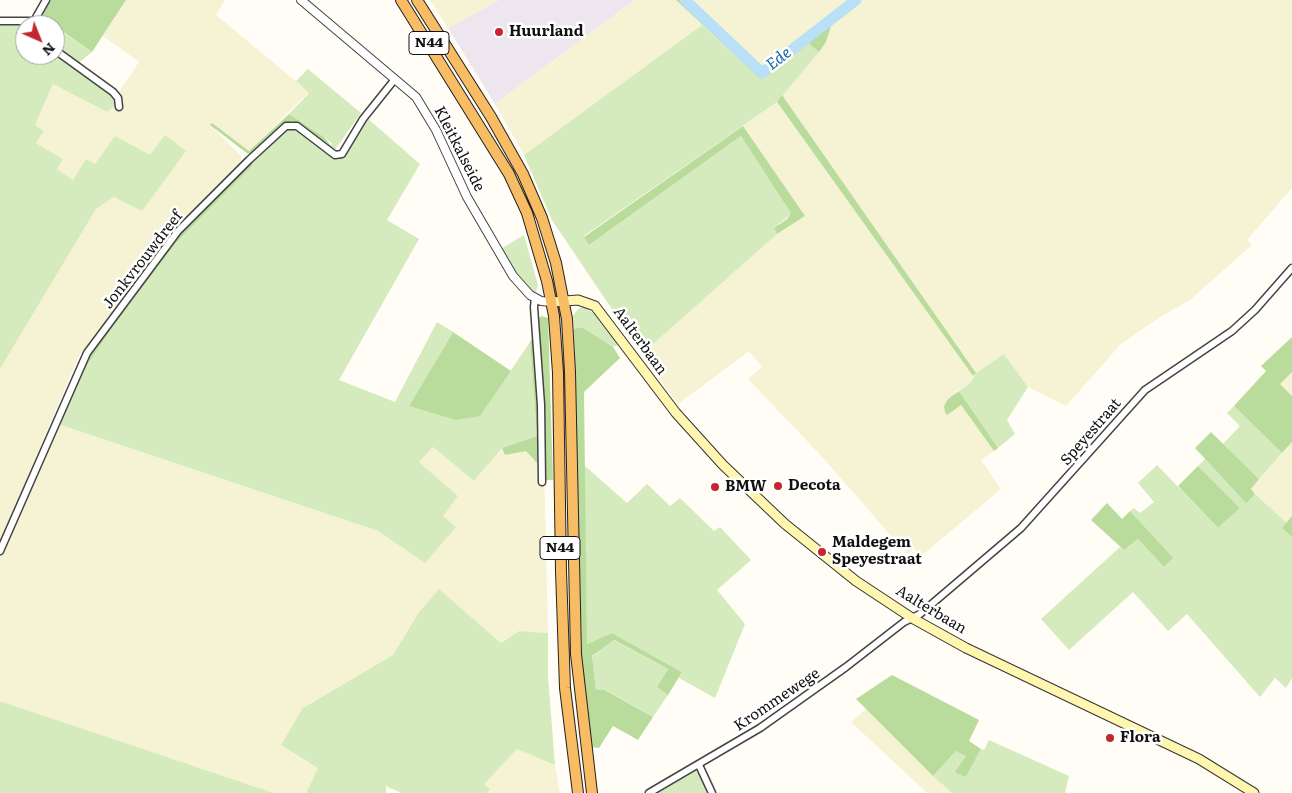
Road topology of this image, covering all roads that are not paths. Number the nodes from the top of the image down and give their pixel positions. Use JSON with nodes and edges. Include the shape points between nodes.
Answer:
{"nodes":[{"id":1,"x":46,"y":0,"type":"edge"},
{"id":2,"x":301,"y":0,"type":"edge"},
{"id":3,"x":401,"y":0,"type":"edge"},
{"id":4,"x":416,"y":0,"type":"edge"},
{"id":5,"x":38,"y":15,"type":"edge"},
{"id":6,"x":0,"y":21,"type":"edge"},
{"id":7,"x":15,"y":22,"type":"edge"},
{"id":8,"x":65,"y":57,"type":"edge"},
{"id":9,"x":395,"y":79,"type":"junction"},
{"id":10,"x":119,"y":107,"type":"dead end"},
{"id":11,"x":1292,"y":268,"type":"edge"},
{"id":12,"x":535,"y":298,"type":"junction"},
{"id":13,"x":564,"y":301,"type":"junction"},
{"id":14,"x":552,"y":302,"type":"junction"},
{"id":15,"x":542,"y":482,"type":"dead end"},
{"id":16,"x":0,"y":551,"type":"edge"},
{"id":17,"x":912,"y":618,"type":"junction"},
{"id":18,"x":699,"y":765,"type":"junction"},
{"id":19,"x":578,"y":793,"type":"edge"},
{"id":20,"x":592,"y":793,"type":"edge"},
{"id":21,"x":649,"y":793,"type":"edge"},
{"id":22,"x":712,"y":793,"type":"edge"},
{"id":23,"x":1253,"y":793,"type":"edge"}],
"edges":[{"from":1,"to":5,"type":"street"},
{"from":2,"to":9,"type":"street","name":"Kleitkalseide"},
{"from":3,"to":14,"type":"highway","number":"N44","via":[[515,186],[536,238]]},
{"from":4,"to":13,"type":"highway","number":"N44","via":[[491,117],[523,174],[549,236]]},
{"from":6,"to":7,"type":"street"},
{"from":8,"to":10,"type":"street","via":[[113,92]]},
{"from":9,"to":12,"type":"street","name":"Kleitkalseide","via":[[422,106],[461,186],[513,276]]},
{"from":9,"to":16,"type":"street","name":"Jonkvrouwdreef","via":[[363,119],[342,154],[334,155],[297,126],[286,126],[178,231],[87,353]]},
{"from":11,"to":17,"type":"street","name":"Speyestraat","via":[[1232,332],[1145,390],[1021,528]]},
{"from":12,"to":14,"type":"street"},
{"from":12,"to":15,"type":"street"},
{"from":13,"to":14,"type":"main road","name":"Aalterbaan"},
{"from":13,"to":17,"type":"main road","name":"Aalterbaan","via":[[582,301],[595,306],[676,414],[751,493],[824,556]]},
{"from":13,"to":20,"type":"highway","number":"N44","via":[[570,372],[576,654]]},
{"from":14,"to":19,"type":"highway","number":"N44","via":[[558,373],[565,688]]},
{"from":17,"to":18,"type":"street","name":"Krommewege","via":[[807,696]]},
{"from":17,"to":23,"type":"main road","name":"Aalterbaan","via":[[990,660],[1199,759]]},
{"from":18,"to":21,"type":"street","name":"Krommewege"},
{"from":18,"to":22,"type":"street"}]}
